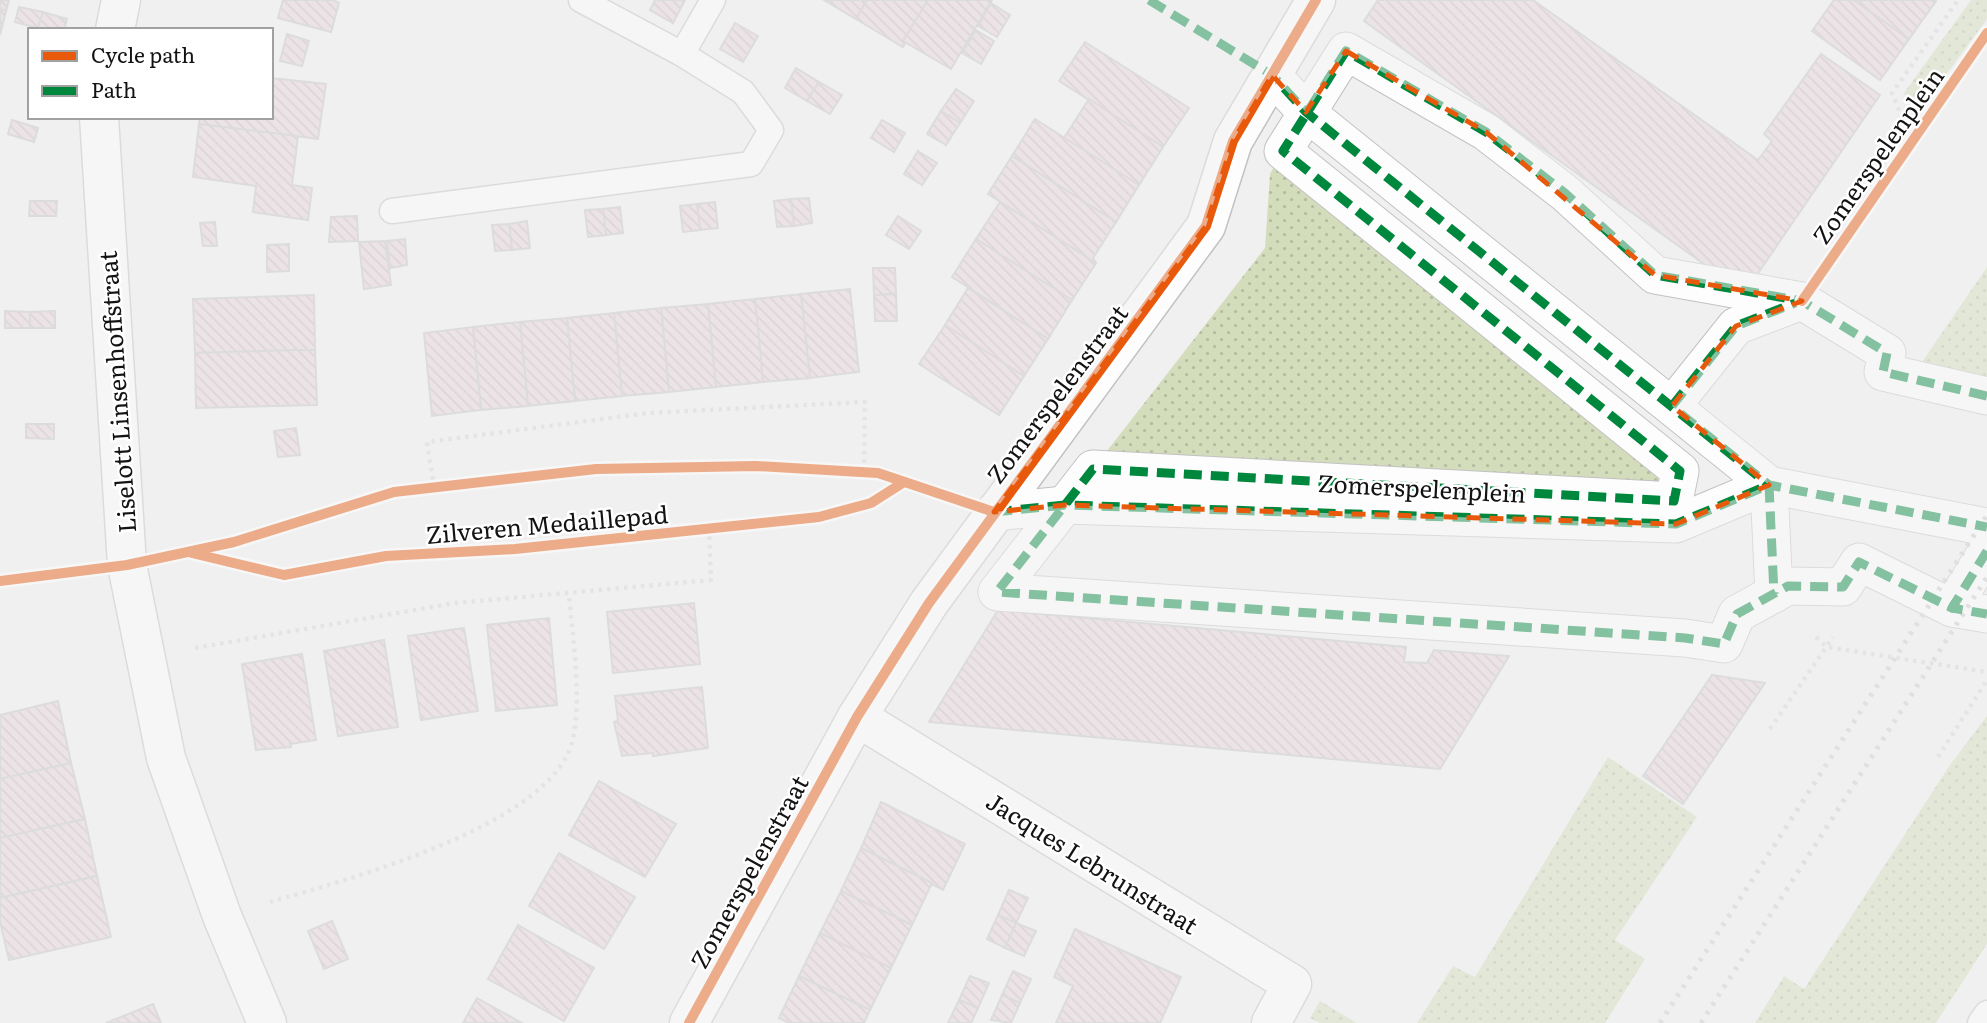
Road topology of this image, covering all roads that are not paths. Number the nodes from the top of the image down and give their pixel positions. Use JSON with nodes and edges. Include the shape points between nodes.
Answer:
{"nodes":[{"id":1,"x":121,"y":0,"type":"edge"},
{"id":2,"x":581,"y":0,"type":"edge"},
{"id":3,"x":713,"y":0,"type":"edge"},
{"id":4,"x":1316,"y":0,"type":"edge"},
{"id":5,"x":115,"y":28,"type":"edge"},
{"id":6,"x":682,"y":54,"type":"junction"},
{"id":7,"x":1272,"y":75,"type":"junction"},
{"id":8,"x":1306,"y":112,"type":"junction"},
{"id":9,"x":99,"y":119,"type":"edge"},
{"id":10,"x":392,"y":211,"type":"dead end"},
{"id":11,"x":1802,"y":300,"type":"junction"},
{"id":12,"x":1987,"y":396,"type":"edge"},
{"id":13,"x":1672,"y":406,"type":"junction"},
{"id":14,"x":1769,"y":485,"type":"junction"},
{"id":15,"x":1065,"y":505,"type":"junction"},
{"id":16,"x":994,"y":512,"type":"junction"},
{"id":17,"x":1987,"y":527,"type":"edge"},
{"id":18,"x":1987,"y":551,"type":"edge"},
{"id":19,"x":1774,"y":594,"type":"junction"},
{"id":20,"x":1970,"y":611,"type":"edge"},
{"id":21,"x":857,"y":717,"type":"junction"},
{"id":22,"x":1987,"y":1013,"type":"edge"},
{"id":23,"x":267,"y":1023,"type":"edge"},
{"id":24,"x":689,"y":1023,"type":"edge"},
{"id":25,"x":1271,"y":1023,"type":"edge"},
{"id":26,"x":1980,"y":1023,"type":"edge"}],
"edges":[{"from":1,"to":5,"type":"street"},
{"from":2,"to":6,"type":"lane"},
{"from":3,"to":6,"type":"lane"},
{"from":4,"to":7,"type":"street","name":"Zomerspelenstraat"},
{"from":6,"to":10,"type":"lane","via":[[743,92],[771,130],[751,164]]},
{"from":7,"to":8,"type":"street"},
{"from":7,"to":16,"type":"street","name":"Zomerspelenstraat","via":[[1233,141],[1206,226]]},
{"from":8,"to":11,"type":"street","name":"Zomerspelenplein","via":[[1346,51],[1486,132],[1565,193],[1656,275]]},
{"from":8,"to":13,"type":"street"},
{"from":8,"to":15,"type":"street","name":"Zomerspelenplein","via":[[1283,150],[1679,471],[1674,501],[1093,469]]},
{"from":9,"to":23,"type":"street","name":"Liselott Linsenhoffstraat","via":[[127,565],[166,758],[222,916]]},
{"from":11,"to":12,"type":"street","name":"Zomerspelenplein","via":[[1887,353],[1883,372]]},
{"from":11,"to":13,"type":"street","via":[[1736,326]]},
{"from":13,"to":14,"type":"street"},
{"from":14,"to":15,"type":"street","name":"Zomerspelenplein","via":[[1675,524]]},
{"from":14,"to":17,"type":"street"},
{"from":14,"to":19,"type":"street"},
{"from":15,"to":16,"type":"street","name":"Zomerspelenplein"},
{"from":15,"to":19,"type":"street","name":"Zomerspelenplein","via":[[998,592],[1724,644],[1737,614]]},
{"from":16,"to":21,"type":"street","name":"Zomerspelenstraat"},
{"from":18,"to":20,"type":"street","name":"Zomerspelenplein"},
{"from":19,"to":20,"type":"street","name":"Zomerspelenplein","via":[[1788,586],[1843,587],[1859,562]]},
{"from":21,"to":24,"type":"street","name":"Zomerspelenstraat"},
{"from":21,"to":25,"type":"street","name":"Jacques Lebrunstraat","via":[[1292,984]]},
{"from":22,"to":26,"type":"lane"}]}
